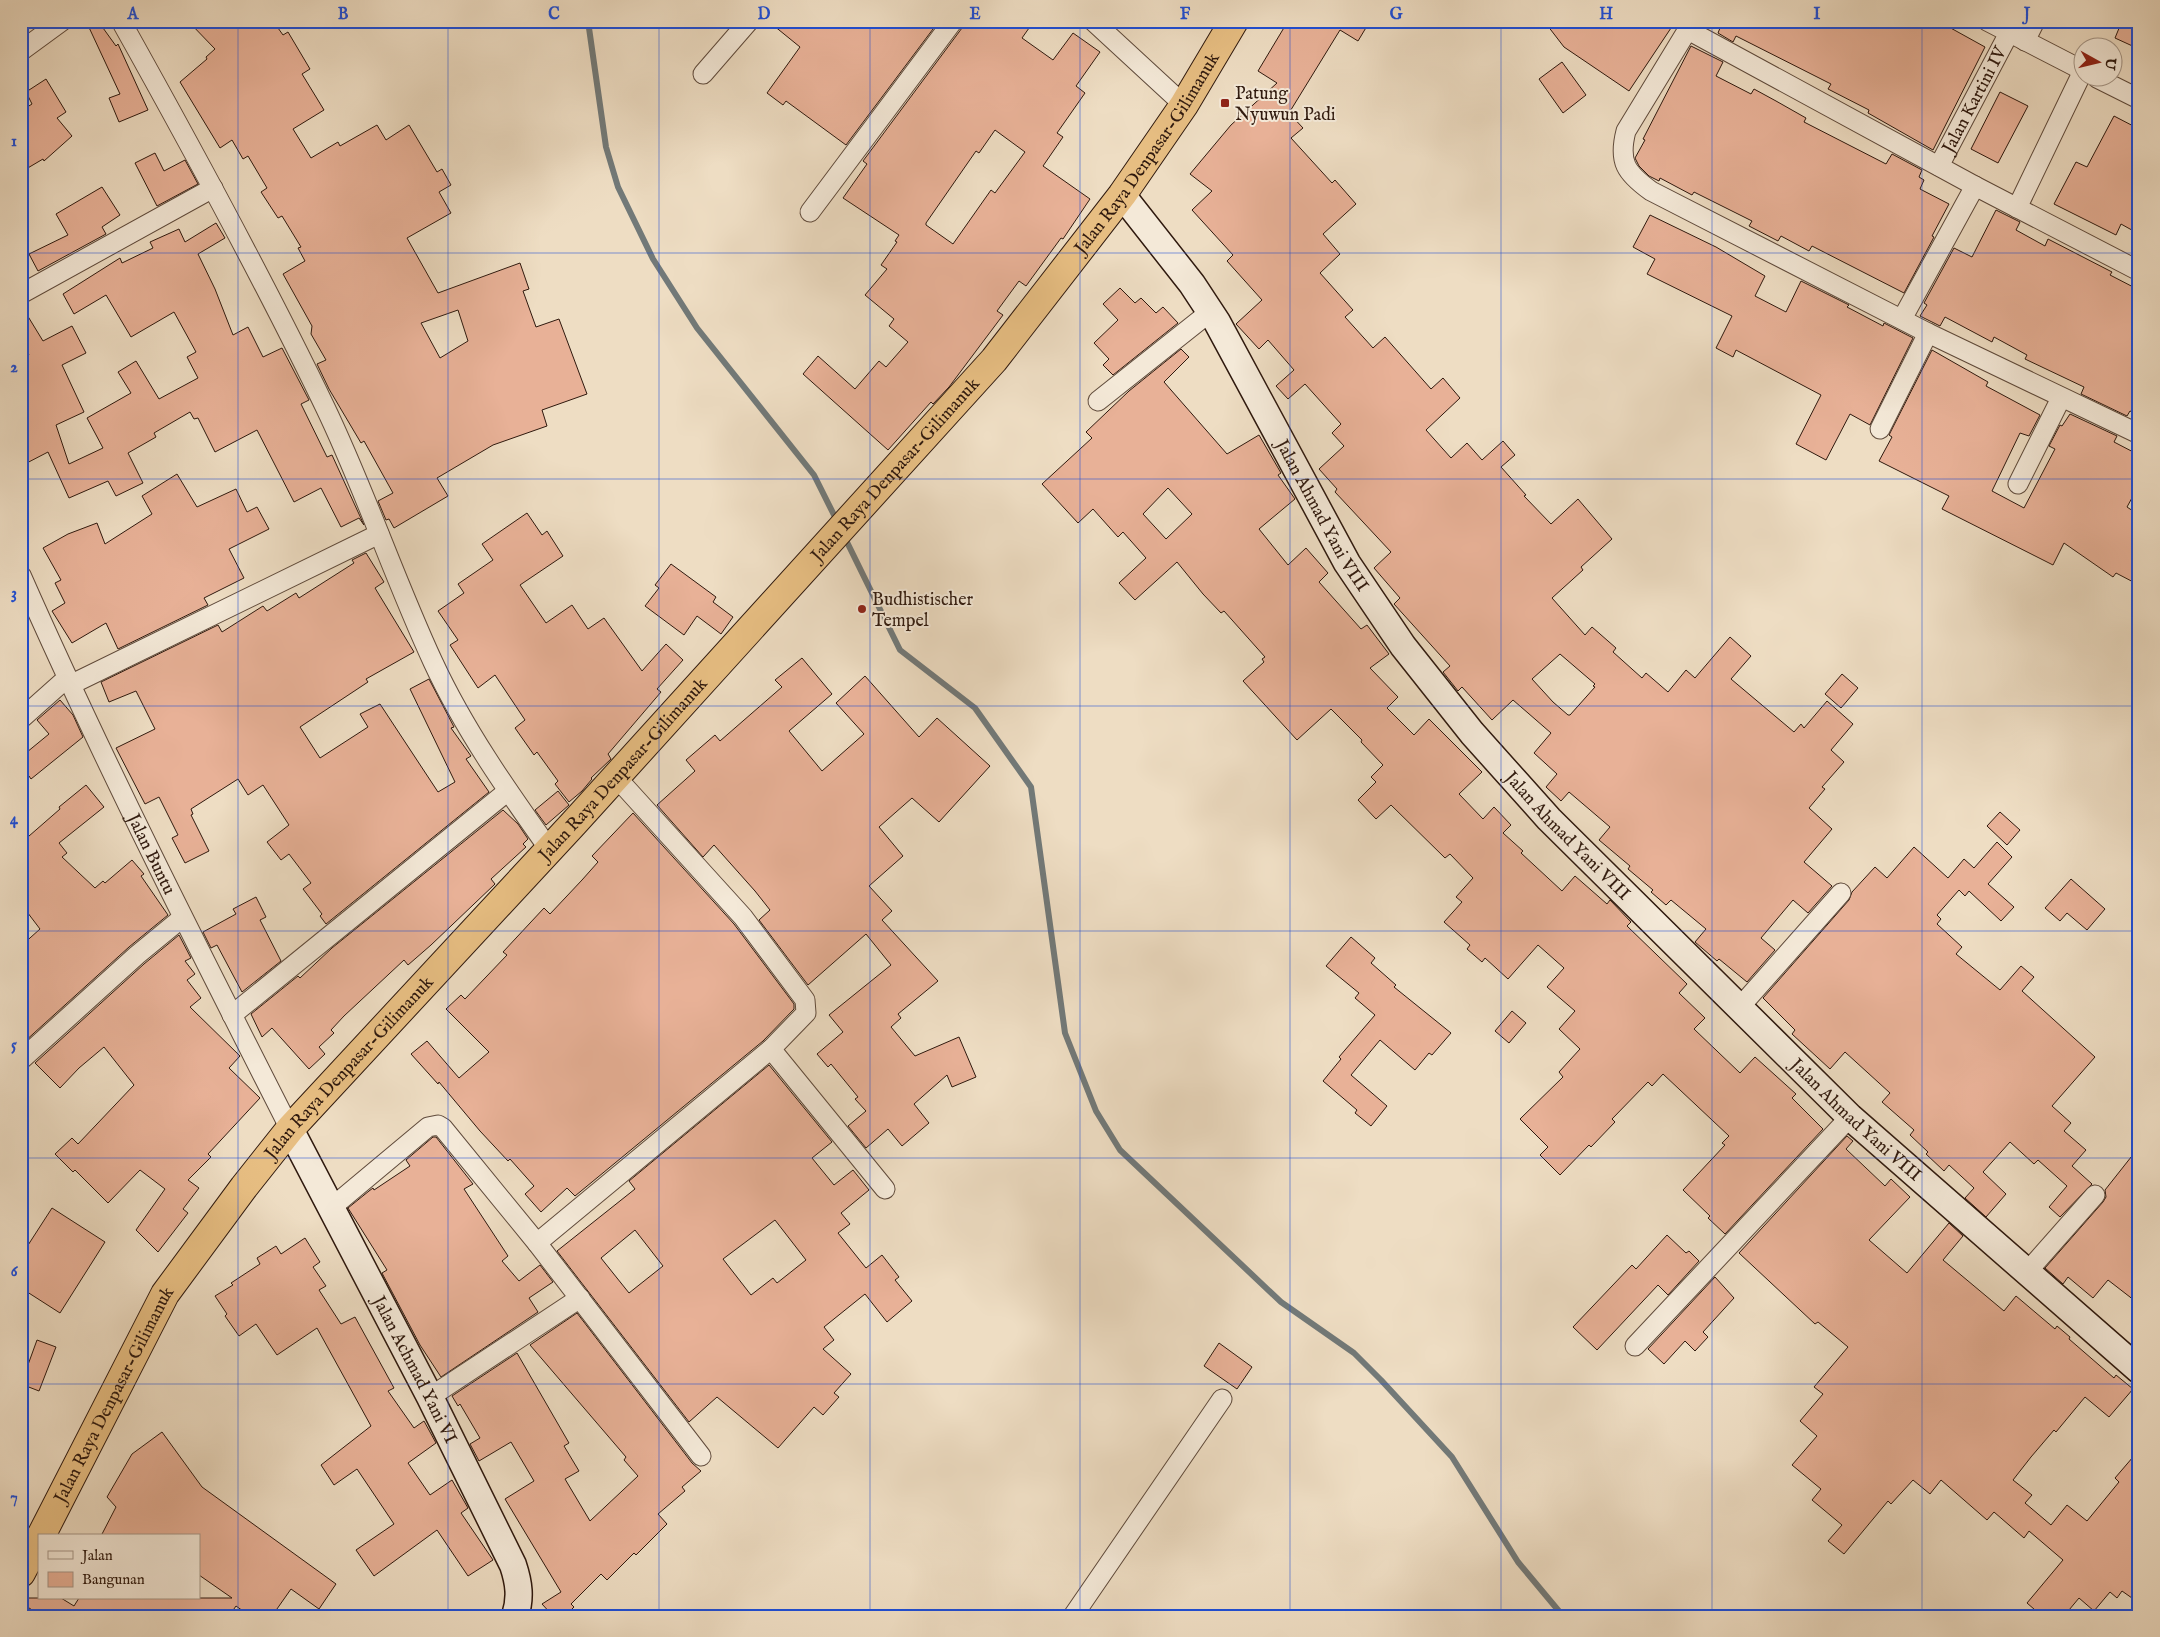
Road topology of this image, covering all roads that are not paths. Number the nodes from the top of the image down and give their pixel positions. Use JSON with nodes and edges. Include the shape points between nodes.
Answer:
{"nodes":[{"id":1,"x":62,"y":21,"type":"edge"},
{"id":2,"x":121,"y":21,"type":"edge"},
{"id":3,"x":749,"y":21,"type":"edge"},
{"id":4,"x":952,"y":21,"type":"edge"},
{"id":5,"x":1093,"y":21,"type":"edge"},
{"id":6,"x":1234,"y":21,"type":"edge"},
{"id":7,"x":1987,"y":21,"type":"edge"},
{"id":8,"x":2035,"y":21,"type":"edge"},
{"id":9,"x":1690,"y":26,"type":"edge"},
{"id":10,"x":2017,"y":37,"type":"junction"},
{"id":11,"x":21,"y":51,"type":"edge"},
{"id":12,"x":2072,"y":67,"type":"edge"},
{"id":13,"x":703,"y":74,"type":"dead end"},
{"id":14,"x":2074,"y":88,"type":"edge"},
{"id":15,"x":2117,"y":88,"type":"edge"},
{"id":16,"x":2139,"y":99,"type":"edge"},
{"id":17,"x":1184,"y":105,"type":"junction"},
{"id":18,"x":1939,"y":166,"type":"junction"},
{"id":19,"x":1975,"y":186,"type":"junction"},
{"id":20,"x":213,"y":188,"type":"junction"},
{"id":21,"x":1122,"y":195,"type":"junction"},
{"id":22,"x":2017,"y":208,"type":"junction"},
{"id":23,"x":810,"y":212,"type":"dead end"},
{"id":24,"x":2139,"y":271,"type":"edge"},
{"id":25,"x":21,"y":294,"type":"edge"},
{"id":26,"x":1210,"y":312,"type":"junction"},
{"id":27,"x":1902,"y":319,"type":"junction"},
{"id":28,"x":1928,"y":333,"type":"junction"},
{"id":29,"x":2061,"y":398,"type":"junction"},
{"id":30,"x":1098,"y":401,"type":"dead end"},
{"id":31,"x":1880,"y":429,"type":"dead end"},
{"id":32,"x":2139,"y":434,"type":"edge"},
{"id":33,"x":2018,"y":484,"type":"dead end"},
{"id":34,"x":379,"y":534,"type":"junction"},
{"id":35,"x":21,"y":575,"type":"edge"},
{"id":36,"x":68,"y":681,"type":"junction"},
{"id":37,"x":21,"y":719,"type":"edge"},
{"id":38,"x":616,"y":777,"type":"junction"},
{"id":39,"x":508,"y":791,"type":"junction"},
{"id":40,"x":549,"y":849,"type":"junction"},
{"id":41,"x":1841,"y":893,"type":"dead end"},
{"id":42,"x":182,"y":918,"type":"junction"},
{"id":43,"x":1739,"y":1008,"type":"junction"},
{"id":44,"x":232,"y":1015,"type":"junction"},
{"id":45,"x":771,"y":1049,"type":"junction"},
{"id":46,"x":21,"y":1060,"type":"edge"},
{"id":47,"x":1850,"y":1117,"type":"junction"},
{"id":48,"x":290,"y":1129,"type":"junction"},
{"id":49,"x":885,"y":1189,"type":"dead end"},
{"id":50,"x":2095,"y":1194,"type":"dead end"},
{"id":51,"x":331,"y":1208,"type":"junction"},
{"id":52,"x":537,"y":1243,"type":"junction"},
{"id":53,"x":2026,"y":1272,"type":"junction"},
{"id":54,"x":580,"y":1298,"type":"junction"},
{"id":55,"x":1635,"y":1346,"type":"dead end"},
{"id":56,"x":2139,"y":1370,"type":"edge"},
{"id":57,"x":430,"y":1397,"type":"junction"},
{"id":58,"x":1222,"y":1399,"type":"dead end"},
{"id":59,"x":701,"y":1456,"type":"dead end"},
{"id":60,"x":41,"y":1534,"type":"edge"},
{"id":61,"x":38,"y":1541,"type":"edge"},
{"id":62,"x":21,"y":1574,"type":"edge"},
{"id":63,"x":515,"y":1616,"type":"edge"},
{"id":64,"x":1073,"y":1616,"type":"edge"}],
"edges":[{"from":1,"to":11,"type":"street"},
{"from":2,"to":20,"type":"street"},
{"from":3,"to":13,"type":"street"},
{"from":4,"to":23,"type":"street"},
{"from":5,"to":17,"type":"street"},
{"from":6,"to":17,"type":"highway","name":"Jalan Raya Denpasar-Gilimanuk"},
{"from":7,"to":10,"type":"street"},
{"from":8,"to":10,"type":"street","name":"Jalan Kartini IV"},
{"from":9,"to":18,"type":"street"},
{"from":9,"to":27,"type":"street","via":[[1626,131],[1622,146],[1624,164],[1632,178],[1651,191]]},
{"from":10,"to":12,"type":"street"},
{"from":10,"to":18,"type":"street","name":"Jalan Kartini IV"},
{"from":14,"to":22,"type":"street"},
{"from":15,"to":16,"type":"street"},
{"from":17,"to":21,"type":"highway","name":"Jalan Raya Denpasar-Gilimanuk"},
{"from":18,"to":19,"type":"street"},
{"from":19,"to":22,"type":"street"},
{"from":19,"to":27,"type":"street"},
{"from":20,"to":25,"type":"street"},
{"from":20,"to":34,"type":"street","via":[[325,408]]},
{"from":21,"to":26,"type":"street","name":"Jalan Ahmad Yani VIII"},
{"from":21,"to":38,"type":"highway","name":"Jalan Raya Denpasar-Gilimanuk","via":[[994,360]]},
{"from":22,"to":24,"type":"street"},
{"from":26,"to":30,"type":"street"},
{"from":26,"to":43,"type":"street","name":"Jalan Ahmad Yani VIII","via":[[1347,562],[1403,646],[1472,733],[1549,819]]},
{"from":27,"to":28,"type":"street"},
{"from":28,"to":29,"type":"street"},
{"from":28,"to":31,"type":"street"},
{"from":29,"to":32,"type":"street"},
{"from":29,"to":33,"type":"street"},
{"from":34,"to":36,"type":"street"},
{"from":34,"to":39,"type":"street","via":[[434,664],[466,725]]},
{"from":35,"to":36,"type":"street","name":"Jalan Buntu"},
{"from":36,"to":37,"type":"street"},
{"from":36,"to":42,"type":"street","name":"Jalan Buntu"},
{"from":38,"to":40,"type":"highway","name":"Jalan Raya Denpasar-Gilimanuk"},
{"from":38,"to":45,"type":"street","via":[[743,917],[805,1000],[807,1008],[803,1017]]},
{"from":39,"to":40,"type":"street"},
{"from":39,"to":44,"type":"street"},
{"from":40,"to":48,"type":"highway","name":"Jalan Raya Denpasar-Gilimanuk"},
{"from":41,"to":43,"type":"street"},
{"from":42,"to":44,"type":"street","name":"Jalan Buntu"},
{"from":42,"to":46,"type":"street"},
{"from":43,"to":47,"type":"street","name":"Jalan Ahmad Yani VIII"},
{"from":44,"to":48,"type":"street","name":"Jalan Buntu"},
{"from":45,"to":49,"type":"street"},
{"from":45,"to":52,"type":"street"},
{"from":47,"to":53,"type":"street","name":"Jalan Ahmad Yani VIII"},
{"from":47,"to":55,"type":"street"},
{"from":48,"to":51,"type":"street","name":"Jalan Achmad Yani VI"},
{"from":48,"to":60,"type":"highway","name":"Jalan Raya Denpasar-Gilimanuk","via":[[165,1294]]},
{"from":50,"to":53,"type":"street"},
{"from":51,"to":52,"type":"street","via":[[428,1127],[438,1125]]},
{"from":51,"to":57,"type":"street","name":"Jalan Achmad Yani VI"},
{"from":52,"to":54,"type":"street"},
{"from":53,"to":56,"type":"street","name":"Jalan Ahmad Yani VIII"},
{"from":54,"to":57,"type":"street"},
{"from":54,"to":59,"type":"street"},
{"from":57,"to":63,"type":"street","name":"Jalan Achmad Yani VI","via":[[513,1565],[520,1597]]},
{"from":58,"to":64,"type":"street"},
{"from":61,"to":62,"type":"highway"}]}
